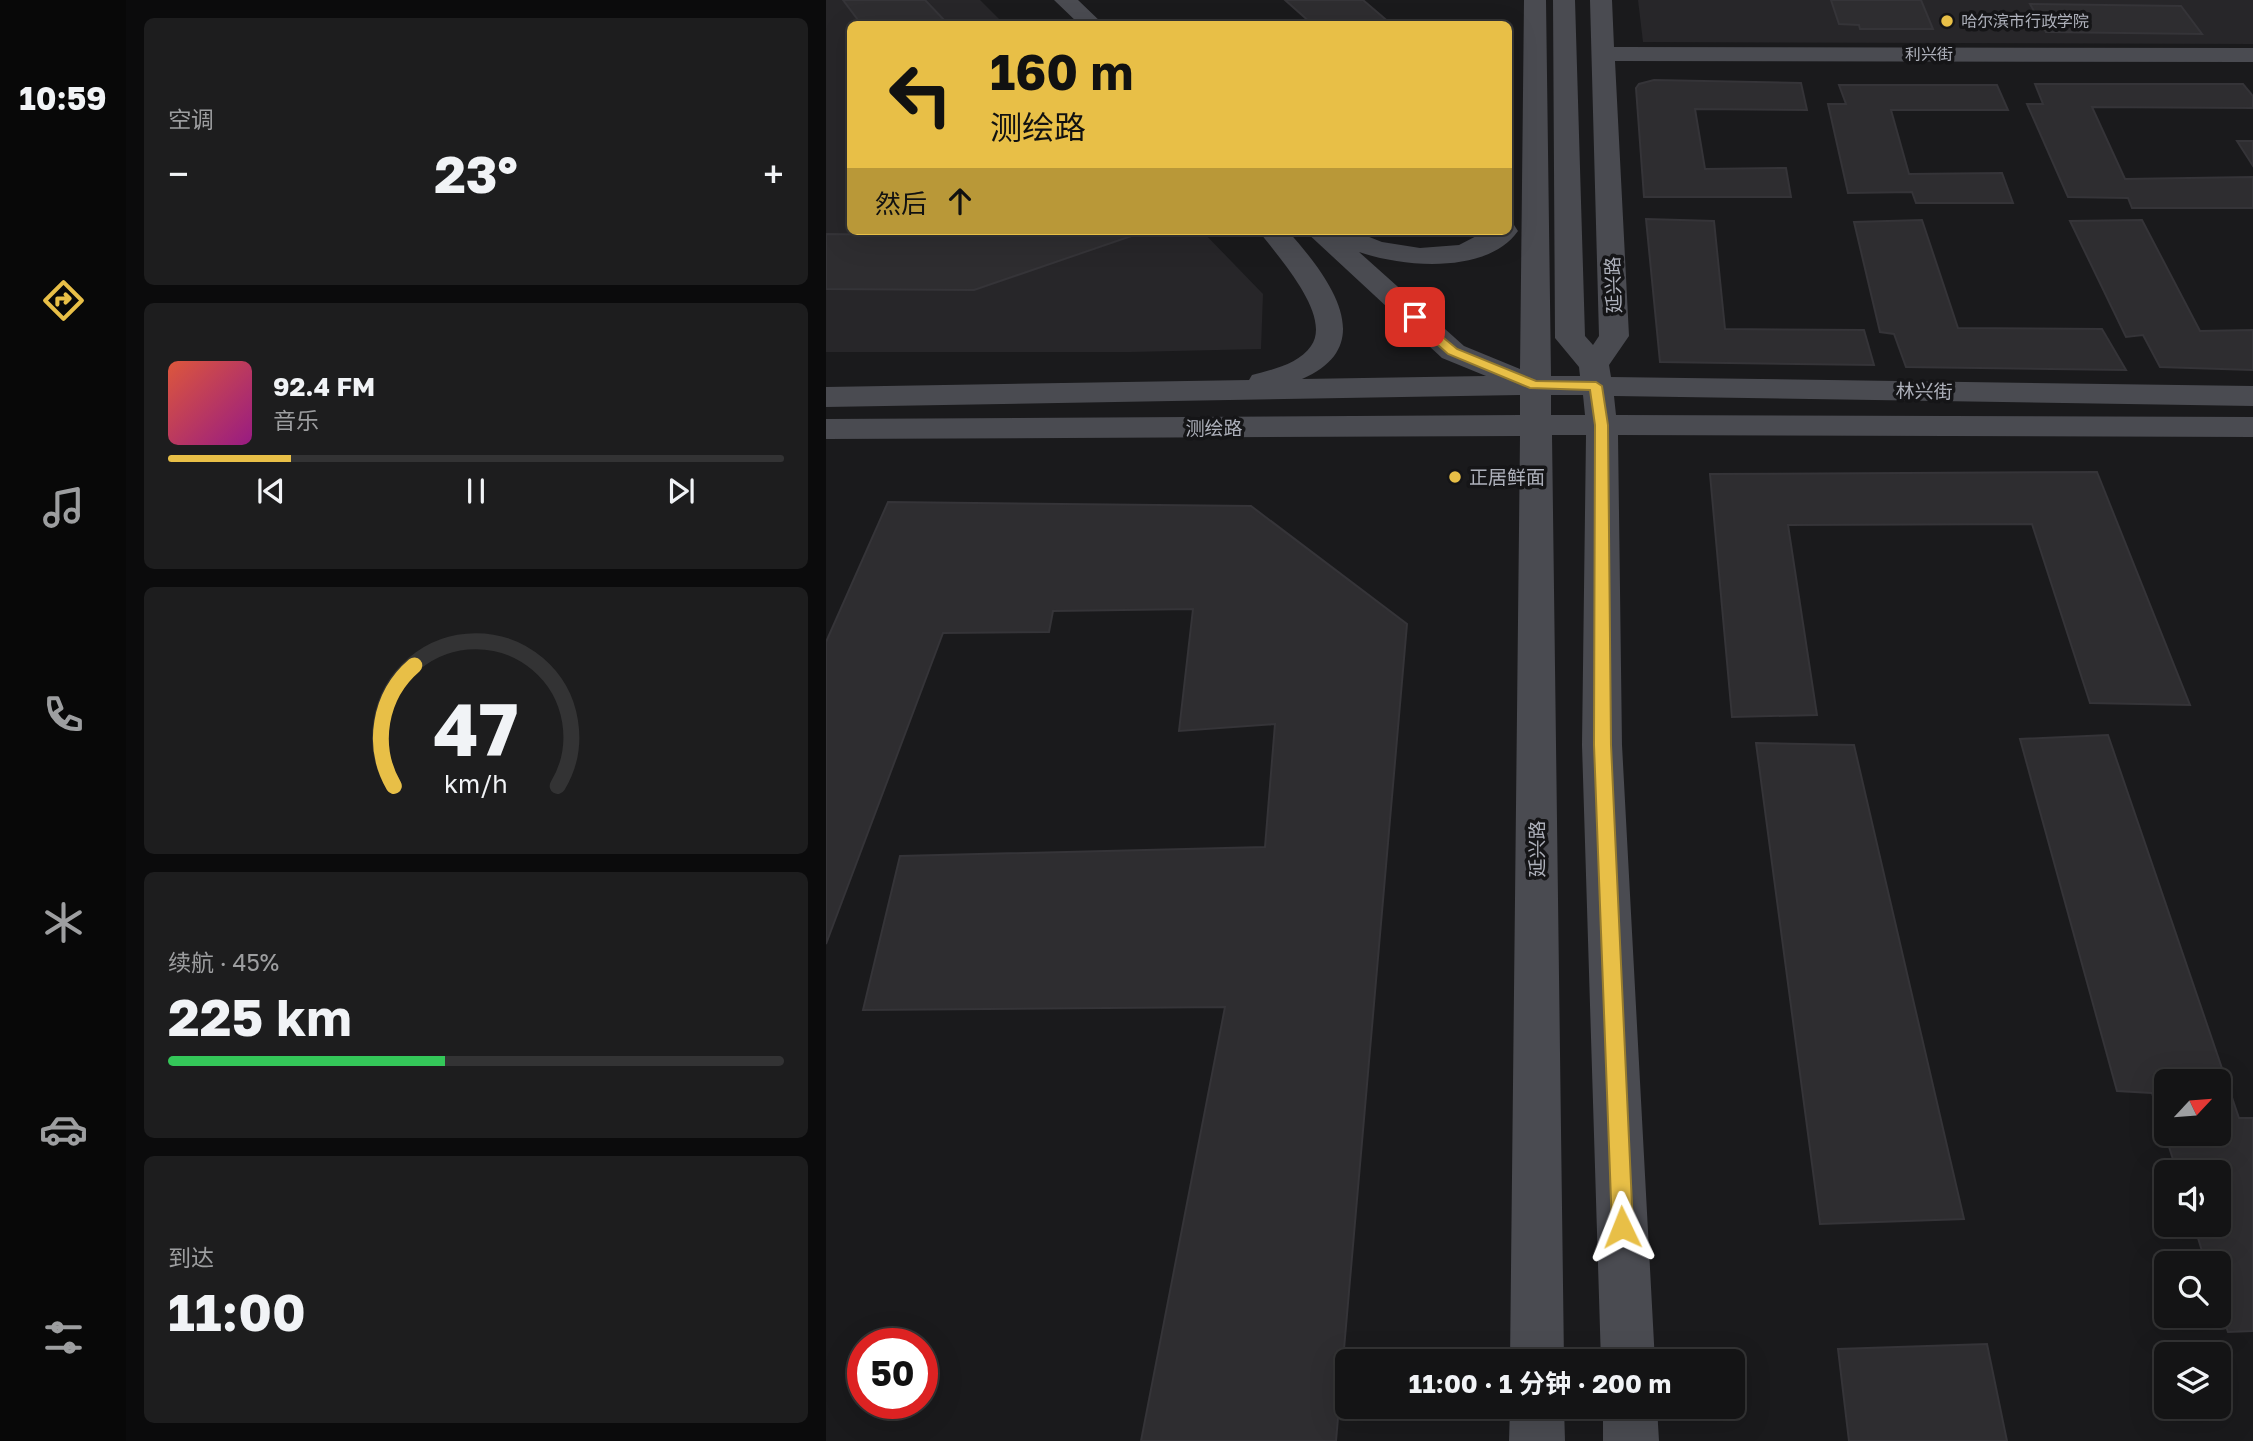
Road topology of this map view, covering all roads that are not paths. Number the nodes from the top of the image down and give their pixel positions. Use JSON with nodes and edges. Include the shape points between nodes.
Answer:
{"nodes":[{"id":1,"x":1065,"y":0,"type":"edge"},
{"id":2,"x":1535,"y":0,"type":"edge"},
{"id":3,"x":1564,"y":0,"type":"edge"},
{"id":4,"x":1601,"y":0,"type":"edge"},
{"id":5,"x":1044,"y":8,"type":"dead end"},
{"id":6,"x":1058,"y":21,"type":"edge"},
{"id":7,"x":1089,"y":21,"type":"edge"},
{"id":8,"x":1605,"y":54,"type":"junction"},
{"id":9,"x":2253,"y":55,"type":"edge"},
{"id":10,"x":1522,"y":216,"type":"edge"},
{"id":11,"x":1276,"y":235,"type":"edge"},
{"id":12,"x":1323,"y":235,"type":"edge"},
{"id":13,"x":1341,"y":235,"type":"edge"},
{"id":14,"x":1498,"y":235,"type":"edge"},
{"id":15,"x":1595,"y":375,"type":"junction"},
{"id":16,"x":1534,"y":385,"type":"junction"},
{"id":17,"x":1236,"y":390,"type":"junction"},
{"id":18,"x":2253,"y":396,"type":"edge"},
{"id":19,"x":826,"y":397,"type":"edge"},
{"id":20,"x":1602,"y":425,"type":"junction"},
{"id":21,"x":1537,"y":426,"type":"junction"},
{"id":22,"x":2253,"y":427,"type":"edge"},
{"id":23,"x":826,"y":429,"type":"edge"},
{"id":24,"x":1537,"y":1349,"type":"edge"},
{"id":25,"x":1627,"y":1349,"type":"edge"},
{"id":26,"x":1537,"y":1419,"type":"edge"},
{"id":27,"x":1630,"y":1419,"type":"edge"},
{"id":28,"x":1537,"y":1441,"type":"edge"},
{"id":29,"x":1631,"y":1441,"type":"edge"}],
"edges":[{"from":1,"to":7,"type":"main road"},
{"from":2,"to":10,"type":"main road","name":"延兴路"},
{"from":3,"to":15,"type":"main road","via":[[1570,338]]},
{"from":4,"to":8,"type":"main road","name":"延兴路"},
{"from":5,"to":6,"type":"main road"},
{"from":8,"to":9,"type":"main road","name":"利兴街"},
{"from":8,"to":15,"type":"main road","name":"延兴路","via":[[1614,336]]},
{"from":10,"to":16,"type":"main road","name":"延兴路"},
{"from":11,"to":17,"type":"main road","via":[[1322,301],[1330,332],[1328,344],[1303,368]]},
{"from":12,"to":16,"type":"main road","via":[[1453,352]]},
{"from":13,"to":14,"type":"main road","via":[[1399,254],[1433,255],[1479,248]]},
{"from":15,"to":16,"type":"main road","name":"测绘路"},
{"from":15,"to":18,"type":"main road","name":"林兴街"},
{"from":15,"to":20,"type":"main road"},
{"from":16,"to":17,"type":"main road","name":"测绘路"},
{"from":16,"to":21,"type":"main road","name":"延兴路"},
{"from":17,"to":19,"type":"main road","name":"测绘路"},
{"from":20,"to":21,"type":"main road","name":"测绘路"},
{"from":20,"to":22,"type":"main road","name":"林兴街"},
{"from":20,"to":25,"type":"main road","via":[[1602,745]]},
{"from":21,"to":23,"type":"main road","name":"测绘路"},
{"from":21,"to":24,"type":"main road","name":"延兴路"},
{"from":26,"to":28,"type":"main road"},
{"from":27,"to":29,"type":"main road"}]}
